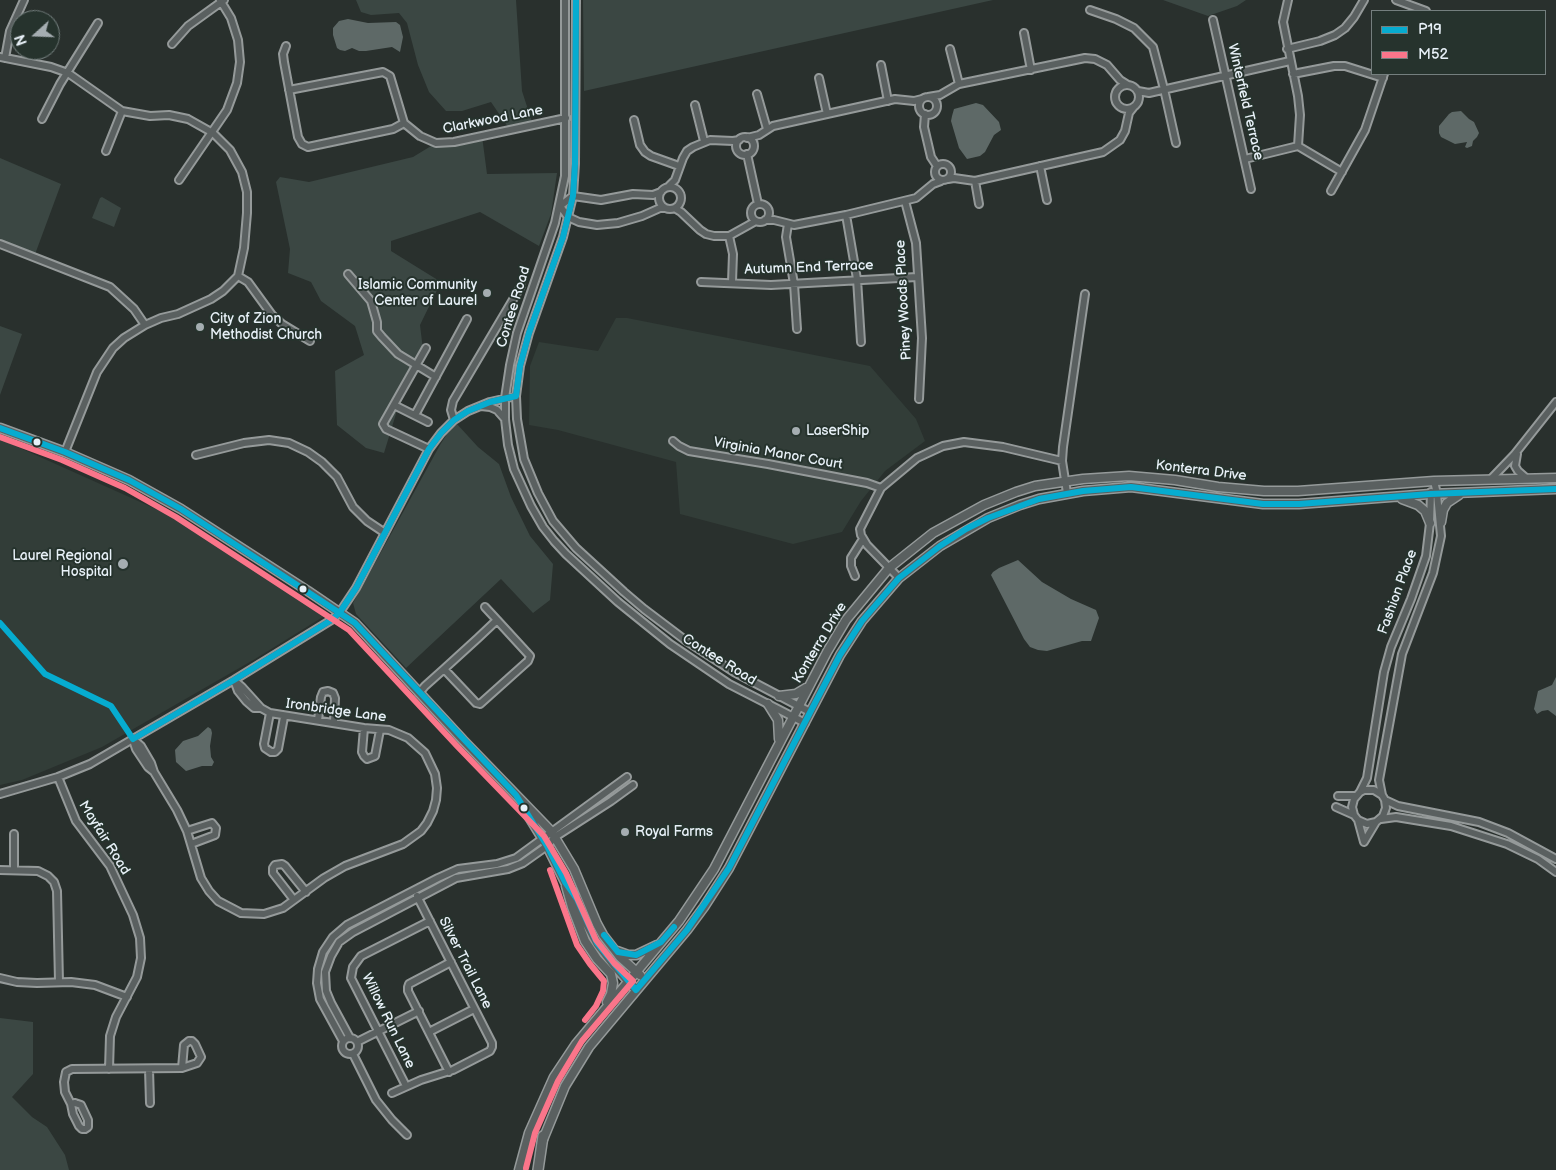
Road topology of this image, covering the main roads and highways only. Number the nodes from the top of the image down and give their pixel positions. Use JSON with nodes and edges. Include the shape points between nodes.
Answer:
{"nodes":[{"id":1,"x":0,"y":428,"type":"edge"},
{"id":2,"x":1556,"y":478,"type":"edge"},
{"id":3,"x":1556,"y":489,"type":"edge"},
{"id":4,"x":1468,"y":492,"type":"junction"},
{"id":5,"x":1397,"y":497,"type":"junction"},
{"id":6,"x":1441,"y":522,"type":"road end"},
{"id":7,"x":1430,"y":523,"type":"road end"},
{"id":8,"x":809,"y":685,"type":"junction"},
{"id":9,"x":779,"y":696,"type":"road end"},
{"id":10,"x":768,"y":704,"type":"road end"},
{"id":11,"x":779,"y":743,"type":"junction"},
{"id":12,"x":516,"y":795,"type":"junction"},
{"id":13,"x":565,"y":882,"type":"junction"},
{"id":14,"x":661,"y":942,"type":"junction"},
{"id":15,"x":610,"y":944,"type":"junction"},
{"id":16,"x":637,"y":972,"type":"junction"},
{"id":17,"x":645,"y":980,"type":"junction"},
{"id":18,"x":628,"y":982,"type":"junction"},
{"id":19,"x":636,"y":990,"type":"junction"},
{"id":20,"x":603,"y":1011,"type":"junction"},
{"id":21,"x":543,"y":1136,"type":"junction"},
{"id":22,"x":519,"y":1170,"type":"edge"},
{"id":23,"x":534,"y":1170,"type":"edge"},
{"id":24,"x":538,"y":1170,"type":"edge"}],
"edges":[{"from":1,"to":12,"type":"main road","via":[[129,480],[181,509],[340,612]]},
{"from":2,"to":8,"type":"main road","name":"Konterra Drive","via":[[1434,481],[1298,492],[1227,488],[1129,476],[1035,486],[961,516],[933,533],[889,568],[846,620]]},
{"from":3,"to":4,"type":"main road","name":"Konterra Drive"},
{"from":4,"to":5,"type":"main road","name":"Konterra Drive"},
{"from":4,"to":6,"type":"main road","via":[[1447,503]]},
{"from":5,"to":7,"type":"main road","via":[[1418,505]]},
{"from":5,"to":17,"type":"main road","name":"Konterra Drive","via":[[1263,504],[1130,487],[1067,493],[1039,499],[988,518],[940,546],[899,578],[862,621],[840,655],[729,868],[704,907]]},
{"from":8,"to":9,"type":"main road","via":[[796,694]]},
{"from":8,"to":11,"type":"main road","name":"Konterra Drive"},
{"from":10,"to":11,"type":"main road","via":[[778,720]]},
{"from":11,"to":14,"type":"main road","name":"Konterra Drive","via":[[714,869]]},
{"from":12,"to":13,"type":"main road","via":[[548,846]]},
{"from":12,"to":15,"type":"main road","via":[[553,834],[574,868],[597,924]]},
{"from":13,"to":18,"type":"main road","via":[[597,943]]},
{"from":13,"to":20,"type":"main road","via":[[585,941],[613,980]]},
{"from":14,"to":15,"type":"main road","via":[[636,955],[618,952]]},
{"from":14,"to":16,"type":"main road","name":"Konterra Drive"},
{"from":15,"to":16,"type":"main road"},
{"from":16,"to":17,"type":"main road"},
{"from":16,"to":18,"type":"main road","name":"Konterra Drive"},
{"from":17,"to":19,"type":"main road","name":"Konterra Drive"},
{"from":18,"to":19,"type":"main road"},
{"from":18,"to":20,"type":"main road","name":"Konterra Drive"},
{"from":19,"to":21,"type":"main road","name":"Konterra Drive","via":[[576,1067]]},
{"from":20,"to":22,"type":"main road","name":"Konterra Drive","via":[[554,1077],[529,1133]]},
{"from":21,"to":23,"type":"main road","name":"Konterra Drive"},
{"from":21,"to":24,"type":"highway"}]}
